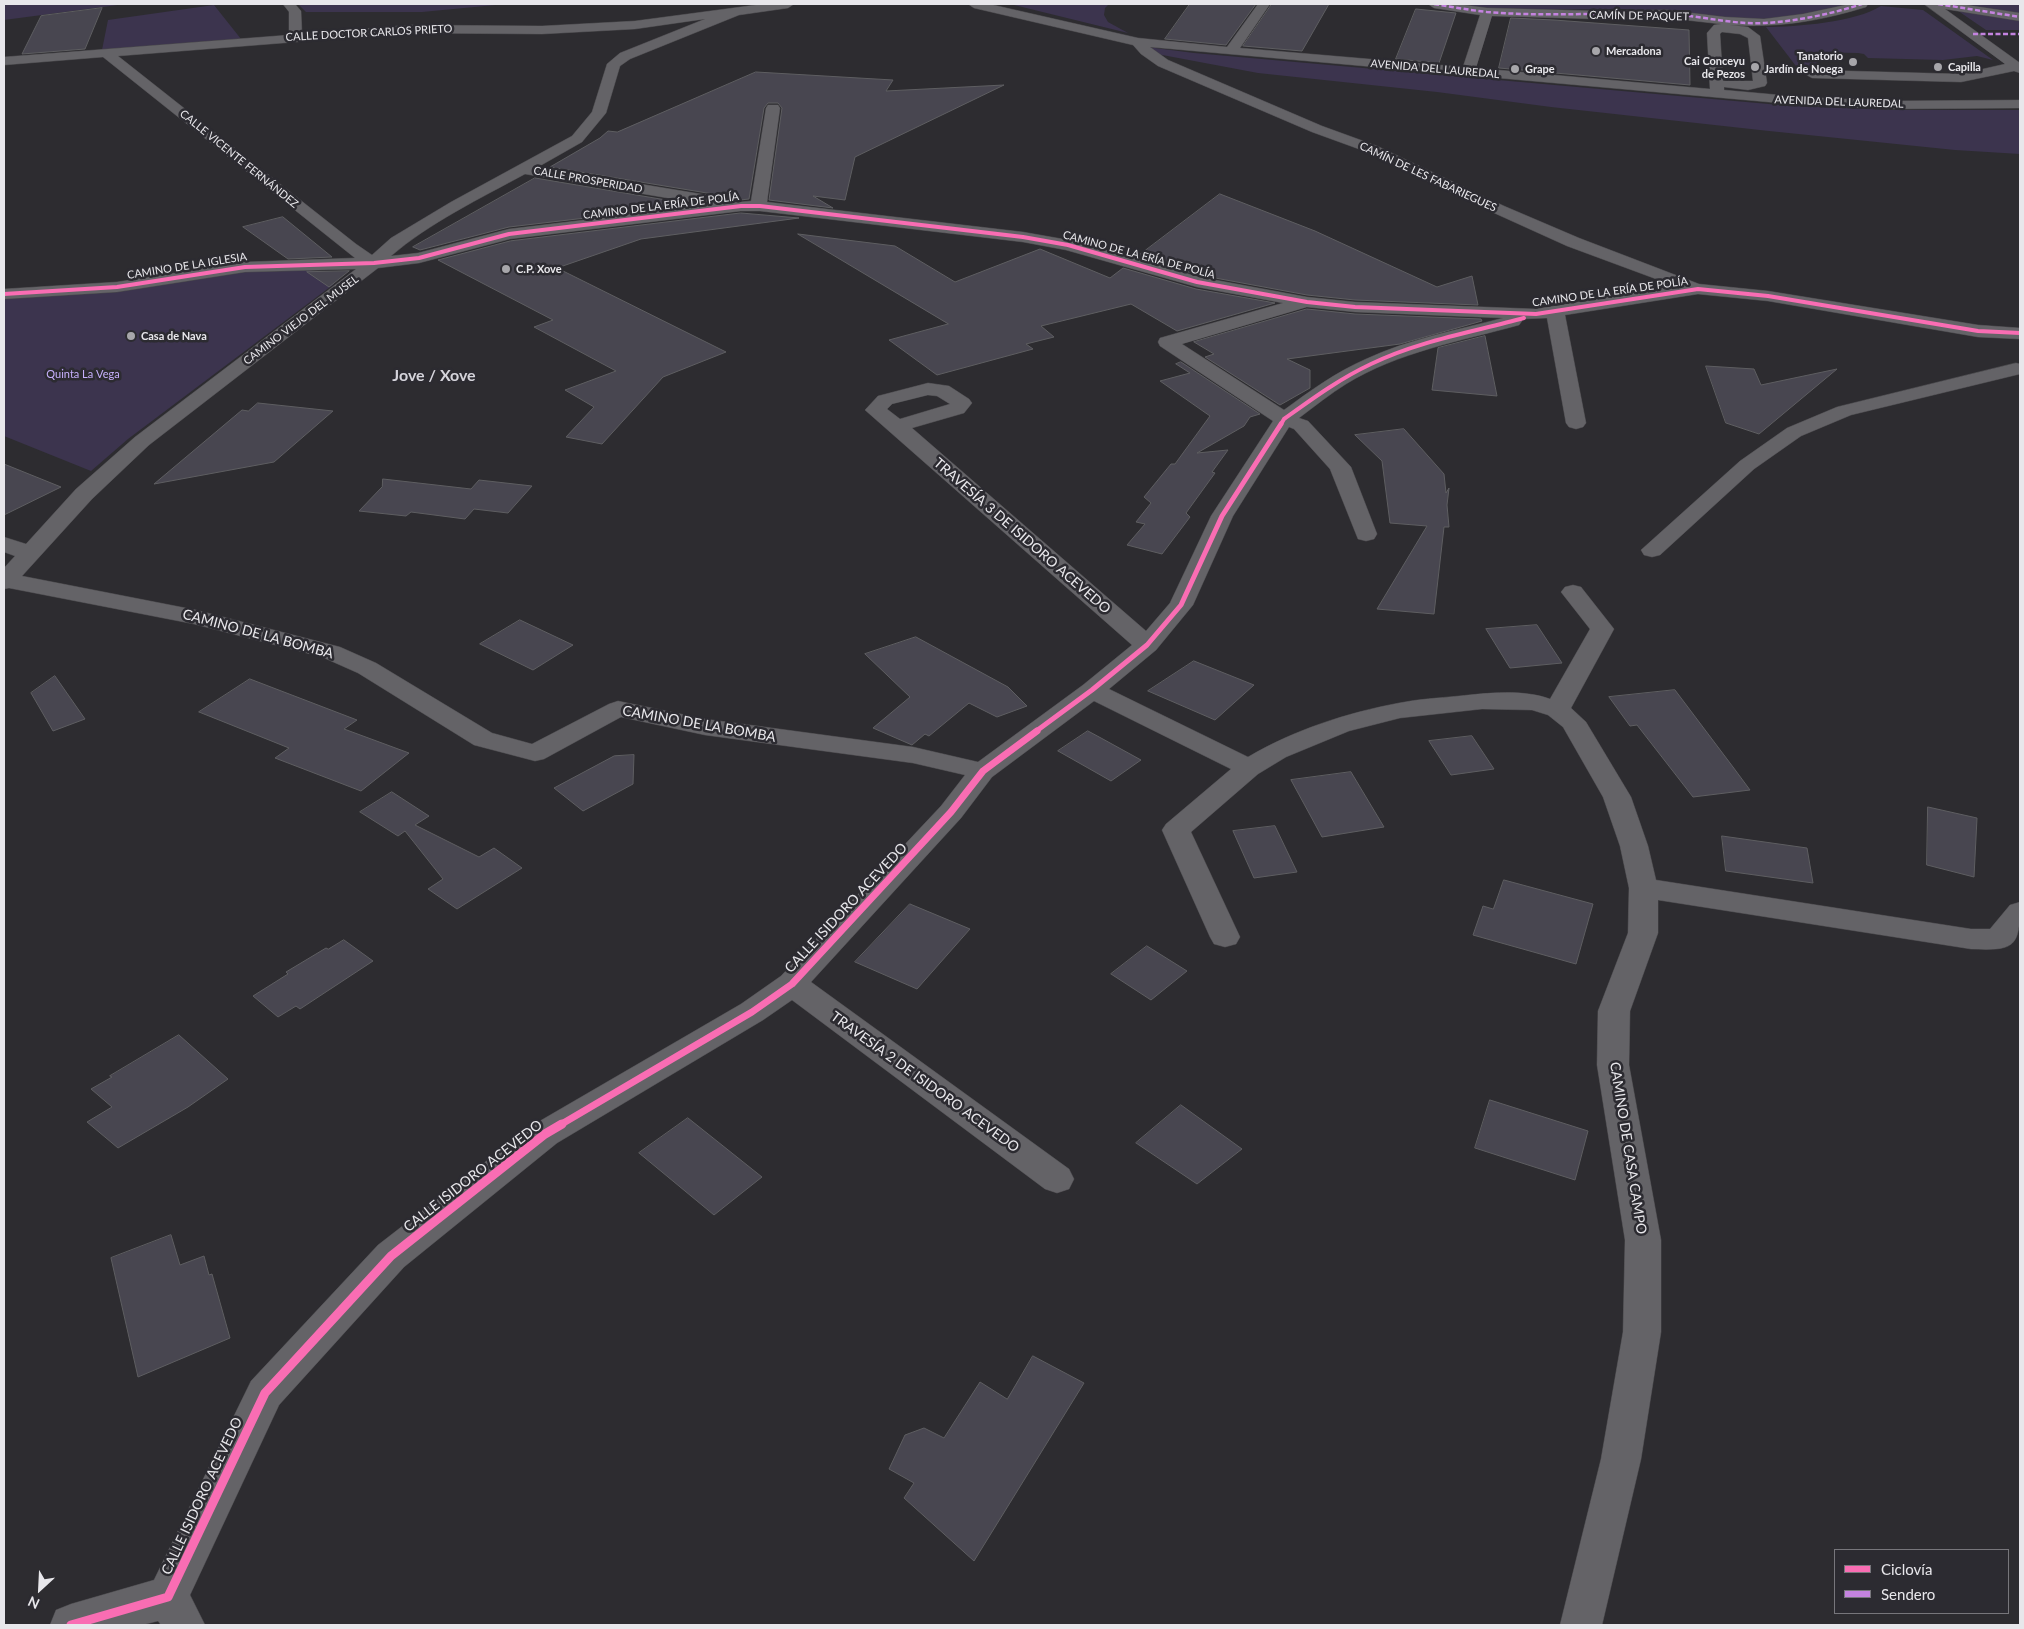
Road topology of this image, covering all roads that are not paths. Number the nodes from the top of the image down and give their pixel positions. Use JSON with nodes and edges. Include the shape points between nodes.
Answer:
{"nodes":[{"id":1,"x":289,"y":4,"type":"edge"},
{"id":2,"x":718,"y":4,"type":"edge"},
{"id":3,"x":788,"y":4,"type":"edge"},
{"id":4,"x":974,"y":4,"type":"edge"},
{"id":5,"x":1264,"y":4,"type":"edge"},
{"id":6,"x":1434,"y":4,"type":"edge"},
{"id":7,"x":1862,"y":4,"type":"edge"},
{"id":8,"x":1930,"y":4,"type":"edge"},
{"id":9,"x":1938,"y":4,"type":"edge"},
{"id":10,"x":734,"y":12,"type":"junction"},
{"id":11,"x":1486,"y":17,"type":"junction"},
{"id":12,"x":2020,"y":17,"type":"edge"},
{"id":13,"x":1510,"y":23,"type":"dead end"},
{"id":14,"x":1725,"y":25,"type":"junction"},
{"id":15,"x":1973,"y":34,"type":"junction"},
{"id":16,"x":2020,"y":34,"type":"edge"},
{"id":17,"x":296,"y":37,"type":"junction"},
{"id":18,"x":1138,"y":42,"type":"junction"},
{"id":19,"x":1231,"y":51,"type":"junction"},
{"id":20,"x":106,"y":53,"type":"junction"},
{"id":21,"x":4,"y":61,"type":"edge"},
{"id":22,"x":2019,"y":68,"type":"edge"},
{"id":23,"x":1468,"y":72,"type":"junction"},
{"id":24,"x":1812,"y":74,"type":"dead end"},
{"id":25,"x":1717,"y":89,"type":"junction"},
{"id":26,"x":2020,"y":104,"type":"edge"},
{"id":27,"x":773,"y":108,"type":"dead end"},
{"id":28,"x":524,"y":169,"type":"junction"},
{"id":29,"x":741,"y":206,"type":"junction"},
{"id":30,"x":760,"y":206,"type":"junction"},
{"id":31,"x":374,"y":263,"type":"junction"},
{"id":32,"x":1698,"y":289,"type":"junction"},
{"id":33,"x":4,"y":294,"type":"edge"},
{"id":34,"x":1307,"y":302,"type":"junction"},
{"id":35,"x":1546,"y":313,"type":"junction"},
{"id":36,"x":1978,"y":332,"type":"junction"},
{"id":37,"x":2020,"y":334,"type":"edge"},
{"id":38,"x":2007,"y":362,"type":"edge"},
{"id":39,"x":1284,"y":418,"type":"junction"},
{"id":40,"x":1576,"y":423,"type":"dead end"},
{"id":41,"x":897,"y":426,"type":"dead end"},
{"id":42,"x":1366,"y":534,"type":"dead end"},
{"id":43,"x":4,"y":544,"type":"edge"},
{"id":44,"x":1652,"y":550,"type":"dead end"},
{"id":45,"x":29,"y":553,"type":"junction"},
{"id":46,"x":5,"y":581,"type":"edge"},
{"id":47,"x":1573,"y":592,"type":"dead end"},
{"id":48,"x":1147,"y":645,"type":"junction"},
{"id":49,"x":1092,"y":690,"type":"junction"},
{"id":50,"x":1557,"y":710,"type":"junction"},
{"id":51,"x":1249,"y":768,"type":"junction"},
{"id":52,"x":983,"y":771,"type":"junction"},
{"id":53,"x":1643,"y":888,"type":"junction"},
{"id":54,"x":2020,"y":912,"type":"edge"},
{"id":55,"x":1225,"y":937,"type":"dead end"},
{"id":56,"x":792,"y":984,"type":"junction"},
{"id":57,"x":1057,"y":1179,"type":"dead end"},
{"id":58,"x":176,"y":1611,"type":"edge"},
{"id":59,"x":71,"y":1625,"type":"edge"},
{"id":60,"x":1581,"y":1625,"type":"edge"}],
"edges":[{"from":1,"to":17,"type":"street","via":[[295,10]]},
{"from":2,"to":10,"type":"street"},
{"from":3,"to":10,"type":"street"},
{"from":4,"to":18,"type":"street","name":"AVENIDA DEL LAUREDAL"},
{"from":5,"to":19,"type":"street"},
{"from":6,"to":11,"type":"street","name":"CAMÍN DE PAQUET"},
{"from":7,"to":14,"type":"street","name":"CAMÍN DE PAQUET","via":[[1803,18]]},
{"from":8,"to":15,"type":"street"},
{"from":9,"to":12,"type":"street"},
{"from":10,"to":17,"type":"street","name":"CALLE DOCTOR CARLOS PRIETO","via":[[580,29],[436,28]]},
{"from":10,"to":28,"type":"street","name":"CAMINO VIEJO DEL MUSEL","via":[[625,56],[614,64],[599,113],[577,139]]},
{"from":11,"to":13,"type":"street"},
{"from":11,"to":14,"type":"street","name":"CAMÍN DE PAQUET","via":[[1667,14]]},
{"from":11,"to":23,"type":"street"},
{"from":14,"to":25,"type":"street","via":[[1713,33]]},
{"from":14,"to":25,"type":"street","via":[[1754,36],[1760,83]]},
{"from":15,"to":16,"type":"street"},
{"from":15,"to":22,"type":"street"},
{"from":17,"to":20,"type":"street","name":"CALLE DOCTOR CARLOS PRIETO"},
{"from":18,"to":19,"type":"street","name":"AVENIDA DEL LAUREDAL"},
{"from":18,"to":32,"type":"street","name":"CAMÍN DE LES FABARIEGUES","via":[[1163,63],[1316,129],[1372,149],[1573,242]]},
{"from":19,"to":23,"type":"street","name":"AVENIDA DEL LAUREDAL"},
{"from":20,"to":21,"type":"street","name":"CALLE DOCTOR CARLOS PRIETO"},
{"from":20,"to":31,"type":"street","name":"CALLE VICENTE FERNÁNDEZ","via":[[350,248]]},
{"from":22,"to":24,"type":"street","via":[[1961,78]]},
{"from":23,"to":25,"type":"street","name":"AVENIDA DEL LAUREDAL"},
{"from":25,"to":26,"type":"street","name":"AVENIDA DEL LAUREDAL","via":[[1844,103]]},
{"from":27,"to":30,"type":"street"},
{"from":28,"to":29,"type":"street","name":"CALLE PROSPERIDAD"},
{"from":28,"to":31,"type":"street","name":"CAMINO VIEJO DEL MUSEL","via":[[397,242]]},
{"from":29,"to":30,"type":"street","name":"CAMINO DE LA ERÍA DE POLÍA"},
{"from":29,"to":31,"type":"street","name":"CAMINO DE LA ERÍA DE POLÍA","via":[[509,234],[419,258]]},
{"from":30,"to":34,"type":"street","name":"CAMINO DE LA ERÍA DE POLÍA","via":[[1023,237],[1068,245],[1197,282]]},
{"from":31,"to":33,"type":"street","name":"CAMINO DE LA IGLESIA","via":[[245,267],[117,287]]},
{"from":31,"to":45,"type":"street","name":"CAMINO VIEJO DEL MUSEL","via":[[142,441],[84,494]]},
{"from":32,"to":35,"type":"street","name":"CAMINO DE LA ERÍA DE POLÍA"},
{"from":32,"to":36,"type":"street","name":"CAMINO DE LA ERÍA DE POLÍA","via":[[1768,296]]},
{"from":34,"to":35,"type":"street","name":"CAMINO DE LA ERÍA DE POLÍA","via":[[1355,307]]},
{"from":34,"to":39,"type":"street","via":[[1166,342]]},
{"from":35,"to":39,"type":"street","name":"CALLE ISIDORO ACEVEDO","via":[[1404,350],[1339,380]]},
{"from":35,"to":40,"type":"street"},
{"from":36,"to":37,"type":"street","name":"CAMINO DE LA ERÍA DE POLÍA"},
{"from":36,"to":38,"type":"street"},
{"from":38,"to":44,"type":"street","via":[[1844,411],[1794,432],[1748,465]]},
{"from":39,"to":42,"type":"street","via":[[1301,425],[1340,467]]},
{"from":39,"to":48,"type":"street","name":"CALLE ISIDORO ACEVEDO","via":[[1222,516],[1181,605]]},
{"from":41,"to":48,"type":"street","name":"TRAVESÍA 3 DE ISIDORO ACEVEDO"},
{"from":43,"to":45,"type":"street"},
{"from":45,"to":46,"type":"street","name":"CAMINO VIEJO DEL MUSEL"},
{"from":46,"to":52,"type":"street","name":"CAMINO DE LA BOMBA","via":[[196,617],[330,652],[367,668],[483,739],[535,752],[618,709],[705,727],[913,755]]},
{"from":47,"to":50,"type":"street","via":[[1602,629]]},
{"from":48,"to":49,"type":"street","name":"CALLE ISIDORO ACEVEDO"},
{"from":49,"to":51,"type":"street"},
{"from":49,"to":52,"type":"street","name":"CALLE ISIDORO ACEVEDO"},
{"from":50,"to":51,"type":"street","name":"CAMINO DE CASA CAMPO","via":[[1535,702],[1482,701],[1400,710],[1340,725],[1277,751]]},
{"from":50,"to":53,"type":"street","name":"CAMINO DE CASA CAMPO","via":[[1573,722],[1617,797],[1634,846]]},
{"from":51,"to":55,"type":"street","name":"CAMINO DE CASA CAMPO","via":[[1176,830]]},
{"from":52,"to":56,"type":"street","name":"CALLE ISIDORO ACEVEDO","via":[[951,812]]},
{"from":53,"to":54,"type":"street","via":[[1971,939],[1998,940]]},
{"from":53,"to":60,"type":"street","name":"CAMINO DE CASA CAMPO","via":[[1643,933],[1614,1011],[1613,1065],[1643,1240],[1642,1332],[1621,1459]]},
{"from":56,"to":57,"type":"street","name":"TRAVESÍA 2 DE ISIDORO ACEVEDO"},
{"from":56,"to":58,"type":"street","name":"CALLE ISIDORO ACEVEDO","via":[[752,1012],[545,1134],[391,1256],[265,1393]]},
{"from":58,"to":59,"type":"street","name":"CALLE ISIDORO ACEVEDO"}]}
